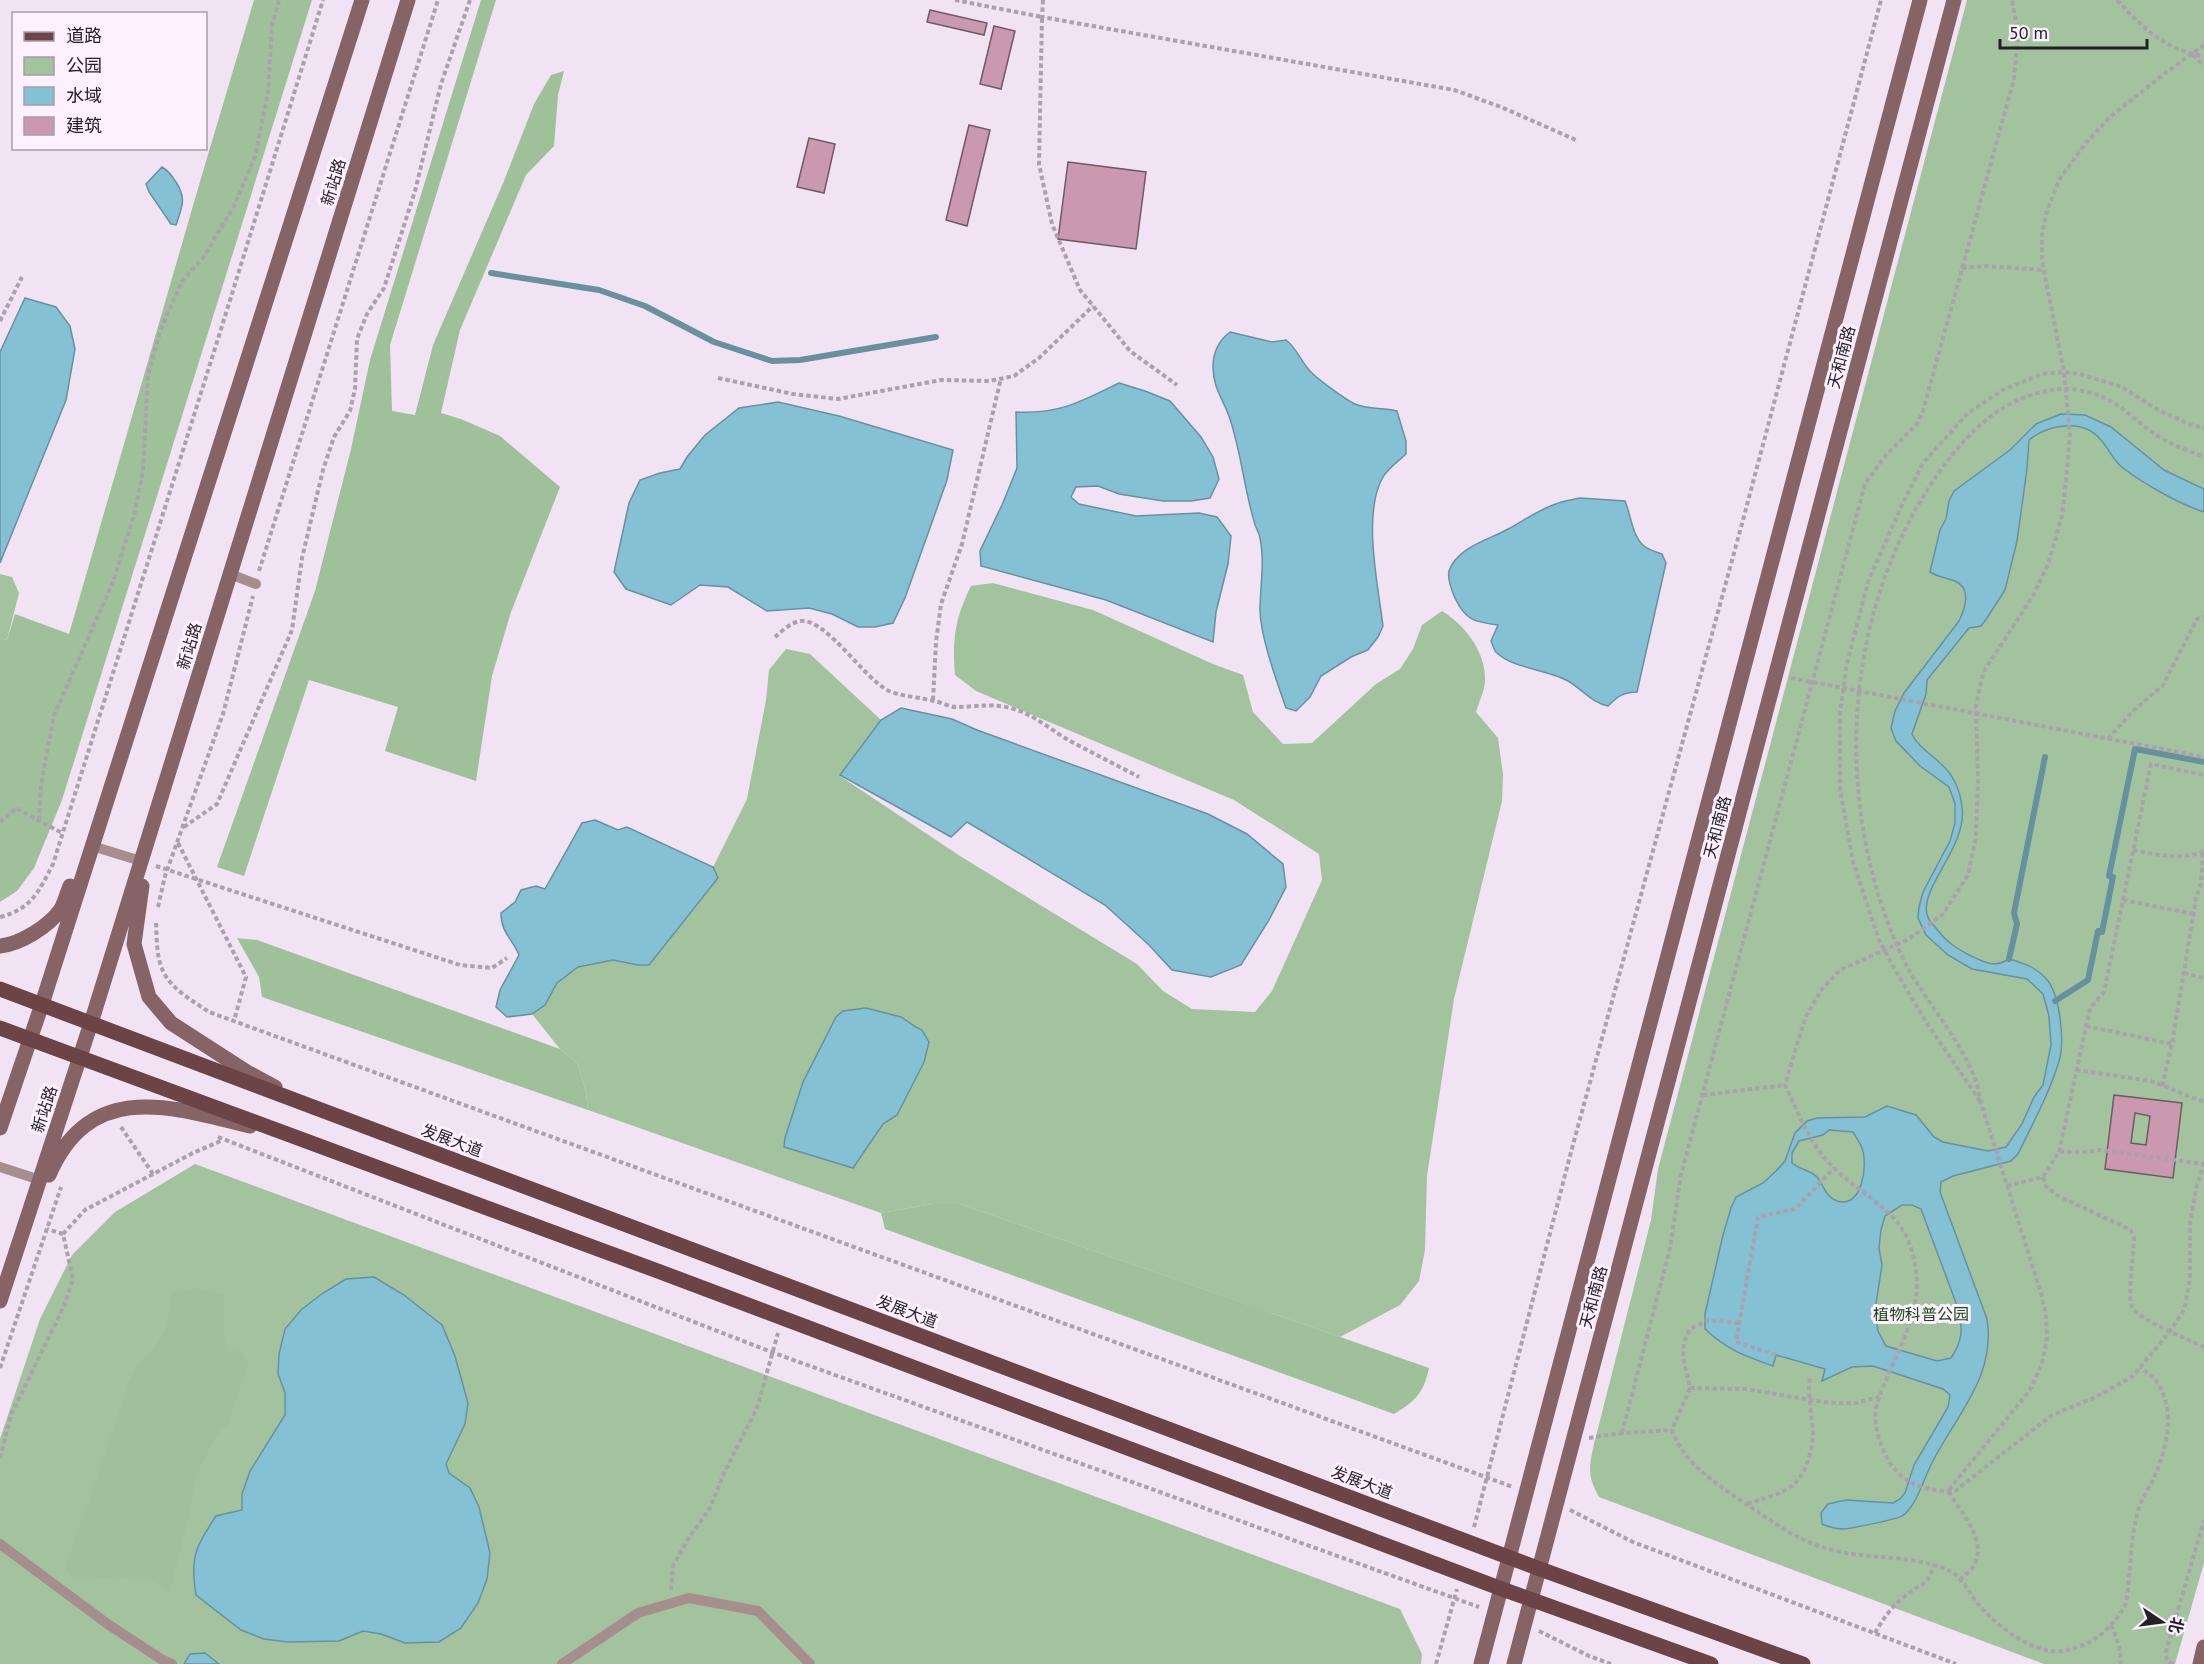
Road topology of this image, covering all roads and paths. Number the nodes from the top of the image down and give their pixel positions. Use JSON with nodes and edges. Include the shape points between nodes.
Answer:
{"nodes":[{"id":1,"x":279,"y":0,"type":"edge"},
{"id":2,"x":323,"y":0,"type":"edge"},
{"id":3,"x":362,"y":0,"type":"edge"},
{"id":4,"x":408,"y":0,"type":"edge"},
{"id":5,"x":438,"y":0,"type":"edge"},
{"id":6,"x":470,"y":0,"type":"edge"},
{"id":7,"x":955,"y":0,"type":"edge"},
{"id":8,"x":1043,"y":0,"type":"edge"},
{"id":9,"x":1881,"y":0,"type":"edge"},
{"id":10,"x":1920,"y":0,"type":"edge"},
{"id":11,"x":1954,"y":0,"type":"edge"},
{"id":12,"x":2012,"y":0,"type":"edge"},
{"id":13,"x":2117,"y":0,"type":"edge"},
{"id":14,"x":1042,"y":17,"type":"junction"},
{"id":15,"x":2204,"y":45,"type":"edge"},
{"id":16,"x":2192,"y":54,"type":"junction"},
{"id":17,"x":2204,"y":56,"type":"edge"},
{"id":18,"x":2204,"y":66,"type":"edge"},
{"id":19,"x":1576,"y":140,"type":"dead end"},
{"id":20,"x":1962,"y":268,"type":"junction"},
{"id":21,"x":2043,"y":270,"type":"junction"},
{"id":22,"x":22,"y":277,"type":"dead end"},
{"id":23,"x":1092,"y":306,"type":"junction"},
{"id":24,"x":0,"y":321,"type":"edge"},
{"id":25,"x":2064,"y":372,"type":"junction"},
{"id":26,"x":718,"y":378,"type":"dead end"},
{"id":27,"x":1001,"y":378,"type":"junction"},
{"id":28,"x":1177,"y":385,"type":"dead end"},
{"id":29,"x":2066,"y":388,"type":"junction"},
{"id":30,"x":2204,"y":428,"type":"edge"},
{"id":31,"x":2204,"y":457,"type":"edge"},
{"id":32,"x":230,"y":574,"type":"junction"},
{"id":33,"x":255,"y":584,"type":"junction"},
{"id":34,"x":2204,"y":616,"type":"edge"},
{"id":35,"x":774,"y":637,"type":"dead end"},
{"id":36,"x":1775,"y":675,"type":"junction"},
{"id":37,"x":1813,"y":682,"type":"junction"},
{"id":38,"x":1844,"y":688,"type":"junction"},
{"id":39,"x":1860,"y":691,"type":"junction"},
{"id":40,"x":933,"y":700,"type":"junction"},
{"id":41,"x":1976,"y":714,"type":"junction"},
{"id":42,"x":2108,"y":739,"type":"junction"},
{"id":43,"x":2204,"y":758,"type":"edge"},
{"id":44,"x":2204,"y":775,"type":"edge"},
{"id":45,"x":1139,"y":777,"type":"dead end"},
{"id":46,"x":111,"y":786,"type":"junction"},
{"id":47,"x":39,"y":820,"type":"junction"},
{"id":48,"x":0,"y":822,"type":"edge"},
{"id":49,"x":184,"y":827,"type":"junction"},
{"id":50,"x":62,"y":833,"type":"junction"},
{"id":51,"x":178,"y":842,"type":"junction"},
{"id":52,"x":92,"y":846,"type":"junction"},
{"id":53,"x":2133,"y":850,"type":"junction"},
{"id":54,"x":2204,"y":852,"type":"edge"},
{"id":55,"x":144,"y":862,"type":"junction"},
{"id":56,"x":168,"y":869,"type":"junction"},
{"id":57,"x":196,"y":879,"type":"junction"},
{"id":58,"x":2123,"y":900,"type":"junction"},
{"id":59,"x":158,"y":909,"type":"dead end"},
{"id":60,"x":2194,"y":914,"type":"junction"},
{"id":61,"x":0,"y":917,"type":"edge"},
{"id":62,"x":155,"y":920,"type":"dead end"},
{"id":63,"x":1897,"y":945,"type":"junction"},
{"id":64,"x":0,"y":946,"type":"edge"},
{"id":65,"x":1884,"y":951,"type":"junction"},
{"id":66,"x":507,"y":958,"type":"dead end"},
{"id":67,"x":2184,"y":973,"type":"junction"},
{"id":68,"x":2204,"y":978,"type":"edge"},
{"id":69,"x":0,"y":989,"type":"edge"},
{"id":70,"x":42,"y":1004,"type":"junction"},
{"id":71,"x":234,"y":1021,"type":"junction"},
{"id":72,"x":91,"y":1023,"type":"junction"},
{"id":73,"x":2086,"y":1026,"type":"junction"},
{"id":74,"x":0,"y":1028,"type":"edge"},
{"id":75,"x":29,"y":1039,"type":"junction"},
{"id":76,"x":2172,"y":1044,"type":"junction"},
{"id":77,"x":80,"y":1058,"type":"junction"},
{"id":78,"x":2076,"y":1070,"type":"junction"},
{"id":79,"x":1785,"y":1085,"type":"junction"},
{"id":80,"x":2162,"y":1086,"type":"junction"},
{"id":81,"x":1702,"y":1095,"type":"junction"},
{"id":82,"x":2204,"y":1102,"type":"edge"},
{"id":83,"x":1981,"y":1103,"type":"junction"},
{"id":84,"x":307,"y":1104,"type":"junction"},
{"id":85,"x":117,"y":1121,"type":"dead end"},
{"id":86,"x":0,"y":1128,"type":"edge"},
{"id":87,"x":213,"y":1135,"type":"dead end"},
{"id":88,"x":295,"y":1137,"type":"junction"},
{"id":89,"x":224,"y":1139,"type":"junction"},
{"id":90,"x":2059,"y":1152,"type":"junction"},
{"id":91,"x":2204,"y":1164,"type":"edge"},
{"id":92,"x":0,"y":1167,"type":"edge"},
{"id":93,"x":1833,"y":1168,"type":"junction"},
{"id":94,"x":153,"y":1174,"type":"junction"},
{"id":95,"x":2043,"y":1177,"type":"junction"},
{"id":96,"x":64,"y":1179,"type":"dead end"},
{"id":97,"x":40,"y":1180,"type":"junction"},
{"id":98,"x":2007,"y":1186,"type":"junction"},
{"id":99,"x":47,"y":1229,"type":"junction"},
{"id":100,"x":63,"y":1234,"type":"junction"},
{"id":101,"x":19,"y":1244,"type":"junction"},
{"id":102,"x":0,"y":1301,"type":"edge"},
{"id":103,"x":782,"y":1318,"type":"junction"},
{"id":104,"x":1739,"y":1323,"type":"junction"},
{"id":105,"x":2170,"y":1331,"type":"junction"},
{"id":106,"x":2204,"y":1347,"type":"edge"},
{"id":107,"x":774,"y":1353,"type":"junction"},
{"id":108,"x":1776,"y":1355,"type":"dead end"},
{"id":109,"x":2140,"y":1367,"type":"junction"},
{"id":110,"x":0,"y":1368,"type":"edge"},
{"id":111,"x":1810,"y":1377,"type":"dead end"},
{"id":112,"x":1690,"y":1388,"type":"junction"},
{"id":113,"x":1879,"y":1397,"type":"junction"},
{"id":114,"x":1809,"y":1400,"type":"junction"},
{"id":115,"x":1672,"y":1430,"type":"junction"},
{"id":116,"x":1622,"y":1433,"type":"junction"},
{"id":117,"x":1574,"y":1440,"type":"junction"},
{"id":118,"x":0,"y":1458,"type":"edge"},
{"id":119,"x":1487,"y":1477,"type":"junction"},
{"id":120,"x":1948,"y":1491,"type":"junction"},
{"id":121,"x":1528,"y":1492,"type":"junction"},
{"id":122,"x":1557,"y":1503,"type":"junction"},
{"id":123,"x":1746,"y":1504,"type":"junction"},
{"id":124,"x":2204,"y":1520,"type":"edge"},
{"id":125,"x":1470,"y":1542,"type":"junction"},
{"id":126,"x":0,"y":1544,"type":"edge"},
{"id":127,"x":1510,"y":1558,"type":"junction"},
{"id":128,"x":1934,"y":1566,"type":"junction"},
{"id":129,"x":1540,"y":1569,"type":"junction"},
{"id":130,"x":1461,"y":1574,"type":"junction"},
{"id":131,"x":1960,"y":1580,"type":"junction"},
{"id":132,"x":1502,"y":1589,"type":"junction"},
{"id":133,"x":1454,"y":1598,"type":"junction"},
{"id":134,"x":1532,"y":1600,"type":"junction"},
{"id":135,"x":670,"y":1603,"type":"junction"},
{"id":136,"x":1495,"y":1613,"type":"junction"},
{"id":137,"x":1525,"y":1624,"type":"junction"},
{"id":138,"x":2110,"y":1625,"type":"junction"},
{"id":139,"x":1875,"y":1633,"type":"junction"},
{"id":140,"x":2204,"y":1647,"type":"edge"},
{"id":141,"x":172,"y":1664,"type":"edge"},
{"id":142,"x":562,"y":1664,"type":"edge"},
{"id":143,"x":810,"y":1664,"type":"edge"},
{"id":144,"x":1436,"y":1664,"type":"edge"},
{"id":145,"x":1481,"y":1664,"type":"edge"},
{"id":146,"x":1514,"y":1664,"type":"edge"},
{"id":147,"x":1611,"y":1664,"type":"edge"},
{"id":148,"x":1712,"y":1664,"type":"edge"},
{"id":149,"x":1803,"y":1664,"type":"edge"},
{"id":150,"x":1956,"y":1664,"type":"edge"},
{"id":151,"x":2121,"y":1664,"type":"edge"},
{"id":152,"x":2173,"y":1664,"type":"edge"},
{"id":153,"x":2200,"y":1664,"type":"edge"}],
"edges":[{"from":1,"to":47,"type":"path","via":[[272,26],[268,92],[255,157],[234,206],[203,258],[182,281],[161,328],[148,375],[143,471],[135,512],[113,582],[54,715]]},
{"from":2,"to":50,"type":"path"},
{"from":3,"to":46,"type":"street","name":"新站路"},
{"from":4,"to":32,"type":"street","name":"新站路"},
{"from":5,"to":33,"type":"path"},
{"from":6,"to":49,"type":"path","via":[[441,84],[415,191],[384,288],[357,339],[355,389],[350,411],[334,437],[323,470],[302,558],[292,630],[217,804]]},
{"from":7,"to":14,"type":"path"},
{"from":8,"to":14,"type":"path"},
{"from":9,"to":119,"type":"path","via":[[1570,1152]]},
{"from":10,"to":121,"type":"street","name":"天和南路"},
{"from":11,"to":36,"type":"street","name":"天和南路"},
{"from":12,"to":20,"type":"path","via":[[2018,33],[2014,80]]},
{"from":13,"to":16,"type":"path","via":[[2153,36]]},
{"from":14,"to":19,"type":"path","via":[[1454,90]]},
{"from":14,"to":23,"type":"path","via":[[1039,164],[1052,224],[1080,290]]},
{"from":15,"to":16,"type":"path"},
{"from":16,"to":17,"type":"path"},
{"from":16,"to":18,"type":"path"},
{"from":16,"to":21,"type":"path","via":[[2110,117],[2059,180],[2042,235]]},
{"from":20,"to":21,"type":"path"},
{"from":20,"to":37,"type":"path","via":[[1923,411],[1917,424],[1887,454],[1865,484]]},
{"from":21,"to":25,"type":"path"},
{"from":22,"to":24,"type":"path"},
{"from":23,"to":27,"type":"path","via":[[1039,358],[1014,376]]},
{"from":23,"to":28,"type":"path","via":[[1130,351]]},
{"from":25,"to":29,"type":"path"},
{"from":25,"to":30,"type":"path","via":[[2122,387],[2158,410]]},
{"from":25,"to":38,"type":"path","via":[[2042,374],[2003,390],[1968,413],[1923,463],[1868,582]]},
{"from":26,"to":27,"type":"path","via":[[838,399],[941,380]]},
{"from":27,"to":40,"type":"path","via":[[962,544],[941,604]]},
{"from":29,"to":31,"type":"path","via":[[2094,393],[2118,404],[2159,437]]},
{"from":29,"to":39,"type":"path","via":[[2007,404],[1981,423],[1924,493],[1882,583],[1868,630]]},
{"from":29,"to":41,"type":"path","via":[[2070,435],[2062,516],[2033,596],[1984,671]]},
{"from":32,"to":33,"type":"lane"},
{"from":32,"to":55,"type":"street","name":"新站路"},
{"from":33,"to":49,"type":"path","via":[[223,714]]},
{"from":34,"to":42,"type":"path","via":[[2197,619],[2163,686]]},
{"from":35,"to":40,"type":"path","via":[[801,621],[813,623],[887,690]]},
{"from":36,"to":37,"type":"path"},
{"from":36,"to":117,"type":"street","name":"天和南路"},
{"from":37,"to":38,"type":"path"},
{"from":37,"to":81,"type":"path"},
{"from":38,"to":39,"type":"path"},
{"from":38,"to":65,"type":"path","via":[[1840,788],[1853,862]]},
{"from":39,"to":41,"type":"path"},
{"from":39,"to":63,"type":"path","via":[[1857,754],[1861,821],[1878,895]]},
{"from":40,"to":45,"type":"path","via":[[954,707],[1011,708]]},
{"from":41,"to":42,"type":"path"},
{"from":41,"to":63,"type":"path","via":[[1976,837],[1968,875],[1943,914]]},
{"from":42,"to":43,"type":"path"},
{"from":44,"to":53,"type":"path","via":[[2151,764]]},
{"from":46,"to":52,"type":"street","name":"新站路"},
{"from":46,"to":64,"type":"street","via":[[61,908],[42,927]]},
{"from":47,"to":48,"type":"path","via":[[16,808]]},
{"from":47,"to":50,"type":"path"},
{"from":49,"to":51,"type":"path"},
{"from":50,"to":61,"type":"path","via":[[36,897],[15,913]]},
{"from":51,"to":56,"type":"path"},
{"from":51,"to":57,"type":"path"},
{"from":52,"to":55,"type":"lane"},
{"from":52,"to":70,"type":"street","name":"新站路"},
{"from":53,"to":54,"type":"path","via":[[2162,856]]},
{"from":53,"to":58,"type":"path"},
{"from":54,"to":60,"type":"path"},
{"from":55,"to":56,"type":"path"},
{"from":55,"to":72,"type":"street","name":"新站路"},
{"from":55,"to":84,"type":"street","via":[[134,944],[149,998],[171,1023],[209,1049]]},
{"from":56,"to":57,"type":"path"},
{"from":56,"to":59,"type":"path"},
{"from":57,"to":66,"type":"path","via":[[460,965],[492,968]]},
{"from":57,"to":71,"type":"path","via":[[246,977]]},
{"from":58,"to":60,"type":"path"},
{"from":58,"to":73,"type":"path","via":[[2104,992],[2090,1008]]},
{"from":60,"to":67,"type":"path"},
{"from":62,"to":71,"type":"path","via":[[163,972],[184,995],[209,1012]]},
{"from":63,"to":65,"type":"path"},
{"from":63,"to":83,"type":"path","via":[[1976,1079]]},
{"from":65,"to":79,"type":"path","via":[[1840,970],[1822,989],[1805,1018]]},
{"from":65,"to":83,"type":"path"},
{"from":67,"to":68,"type":"path"},
{"from":67,"to":76,"type":"path"},
{"from":69,"to":70,"type":"main road","name":"发展大道"},
{"from":70,"to":72,"type":"main road","name":"发展大道"},
{"from":70,"to":75,"type":"street","name":"新站路"},
{"from":71,"to":119,"type":"path"},
{"from":72,"to":77,"type":"street","name":"新站路"},
{"from":72,"to":84,"type":"main road","name":"发展大道"},
{"from":73,"to":76,"type":"path"},
{"from":73,"to":78,"type":"path"},
{"from":74,"to":75,"type":"main road"},
{"from":75,"to":77,"type":"main road"},
{"from":75,"to":86,"type":"street","name":"新站路"},
{"from":76,"to":80,"type":"path"},
{"from":77,"to":88,"type":"main road"},
{"from":77,"to":97,"type":"street","name":"新站路"},
{"from":78,"to":80,"type":"path"},
{"from":78,"to":90,"type":"path"},
{"from":79,"to":81,"type":"path"},
{"from":79,"to":93,"type":"path","via":[[1809,1138]]},
{"from":80,"to":82,"type":"path"},
{"from":81,"to":116,"type":"path","via":[[1681,1175],[1670,1248]]},
{"from":83,"to":98,"type":"path"},
{"from":84,"to":125,"type":"main road","name":"发展大道"},
{"from":85,"to":94,"type":"path"},
{"from":87,"to":89,"type":"path"},
{"from":88,"to":101,"type":"street","via":[[176,1108],[141,1105],[108,1112],[69,1139]]},
{"from":88,"to":103,"type":"main road"},
{"from":89,"to":94,"type":"path"},
{"from":89,"to":107,"type":"path"},
{"from":90,"to":91,"type":"path","via":[[2100,1150]]},
{"from":90,"to":95,"type":"path"},
{"from":91,"to":105,"type":"path","via":[[2190,1224],[2187,1296],[2184,1310]]},
{"from":92,"to":97,"type":"lane"},
{"from":93,"to":104,"type":"path","via":[[1795,1209],[1758,1216]]},
{"from":93,"to":113,"type":"path","via":[[1890,1212],[1911,1246],[1915,1263],[1917,1291],[1911,1324]]},
{"from":94,"to":100,"type":"path","via":[[85,1210]]},
{"from":95,"to":98,"type":"path"},
{"from":95,"to":105,"type":"path","via":[[2046,1186],[2058,1196],[2131,1230],[2131,1306],[2142,1317]]},
{"from":96,"to":99,"type":"path"},
{"from":97,"to":101,"type":"street","name":"新站路"},
{"from":98,"to":120,"type":"path","via":[[2046,1314],[2042,1364],[2030,1390]]},
{"from":99,"to":100,"type":"path"},
{"from":99,"to":110,"type":"path"},
{"from":100,"to":118,"type":"path","via":[[73,1279],[64,1306],[11,1415]]},
{"from":101,"to":102,"type":"street","name":"新站路"},
{"from":103,"to":107,"type":"path"},
{"from":103,"to":130,"type":"main road"},
{"from":104,"to":108,"type":"path","via":[[1736,1342]]},
{"from":104,"to":112,"type":"path","via":[[1708,1320],[1690,1329],[1683,1357]]},
{"from":105,"to":106,"type":"path"},
{"from":105,"to":109,"type":"path"},
{"from":107,"to":133,"type":"path"},
{"from":107,"to":135,"type":"path","via":[[757,1408],[710,1508],[674,1566]]},
{"from":109,"to":120,"type":"path","via":[[2133,1376],[2096,1397],[2052,1415],[1969,1481],[1955,1491]]},
{"from":109,"to":138,"type":"path","via":[[2156,1380],[2163,1393],[2168,1417],[2166,1443],[2138,1511],[2126,1603]]},
{"from":111,"to":114,"type":"path"},
{"from":112,"to":114,"type":"path","via":[[1746,1389]]},
{"from":112,"to":115,"type":"path"},
{"from":113,"to":114,"type":"path","via":[[1856,1403]]},
{"from":113,"to":120,"type":"path","via":[[1875,1411],[1877,1434],[1887,1460],[1900,1477]]},
{"from":114,"to":123,"type":"path","via":[[1813,1435],[1799,1480],[1789,1489]]},
{"from":115,"to":116,"type":"path"},
{"from":115,"to":123,"type":"path","via":[[1677,1443],[1710,1480]]},
{"from":116,"to":117,"type":"path"},
{"from":117,"to":122,"type":"street","name":"天和南路"},
{"from":119,"to":121,"type":"path"},
{"from":119,"to":125,"type":"path"},
{"from":120,"to":131,"type":"path","via":[[1976,1537],[1978,1552],[1974,1565]]},
{"from":121,"to":127,"type":"street","name":"天和南路"},
{"from":122,"to":129,"type":"street","name":"天和南路"},
{"from":122,"to":139,"type":"path","via":[[1633,1542]]},
{"from":123,"to":128,"type":"path","via":[[1804,1541],[1832,1550]]},
{"from":124,"to":152,"type":"path","via":[[2166,1652],[2166,1661]]},
{"from":125,"to":127,"type":"main road","name":"发展大道"},
{"from":126,"to":141,"type":"lane","via":[[109,1625]]},
{"from":127,"to":129,"type":"main road","name":"发展大道"},
{"from":127,"to":132,"type":"street","name":"天和南路"},
{"from":128,"to":131,"type":"path"},
{"from":128,"to":139,"type":"path","via":[[1918,1589],[1906,1594],[1888,1611]]},
{"from":129,"to":134,"type":"street","name":"天和南路"},
{"from":129,"to":149,"type":"main road","name":"发展大道"},
{"from":130,"to":132,"type":"main road"},
{"from":130,"to":133,"type":"path"},
{"from":131,"to":138,"type":"path","via":[[1989,1617],[2045,1651],[2060,1652],[2086,1644]]},
{"from":132,"to":134,"type":"main road"},
{"from":132,"to":136,"type":"street","name":"天和南路"},
{"from":133,"to":136,"type":"path"},
{"from":133,"to":144,"type":"path"},
{"from":134,"to":137,"type":"street","name":"天和南路"},
{"from":134,"to":148,"type":"main road"},
{"from":135,"to":142,"type":"lane","via":[[638,1613]]},
{"from":135,"to":143,"type":"lane","via":[[689,1598],[758,1611]]},
{"from":136,"to":145,"type":"street","name":"天和南路"},
{"from":137,"to":146,"type":"street","name":"天和南路"},
{"from":137,"to":147,"type":"path"},
{"from":138,"to":151,"type":"path","via":[[2119,1645]]},
{"from":139,"to":150,"type":"path"},
{"from":140,"to":153,"type":"street"}]}
